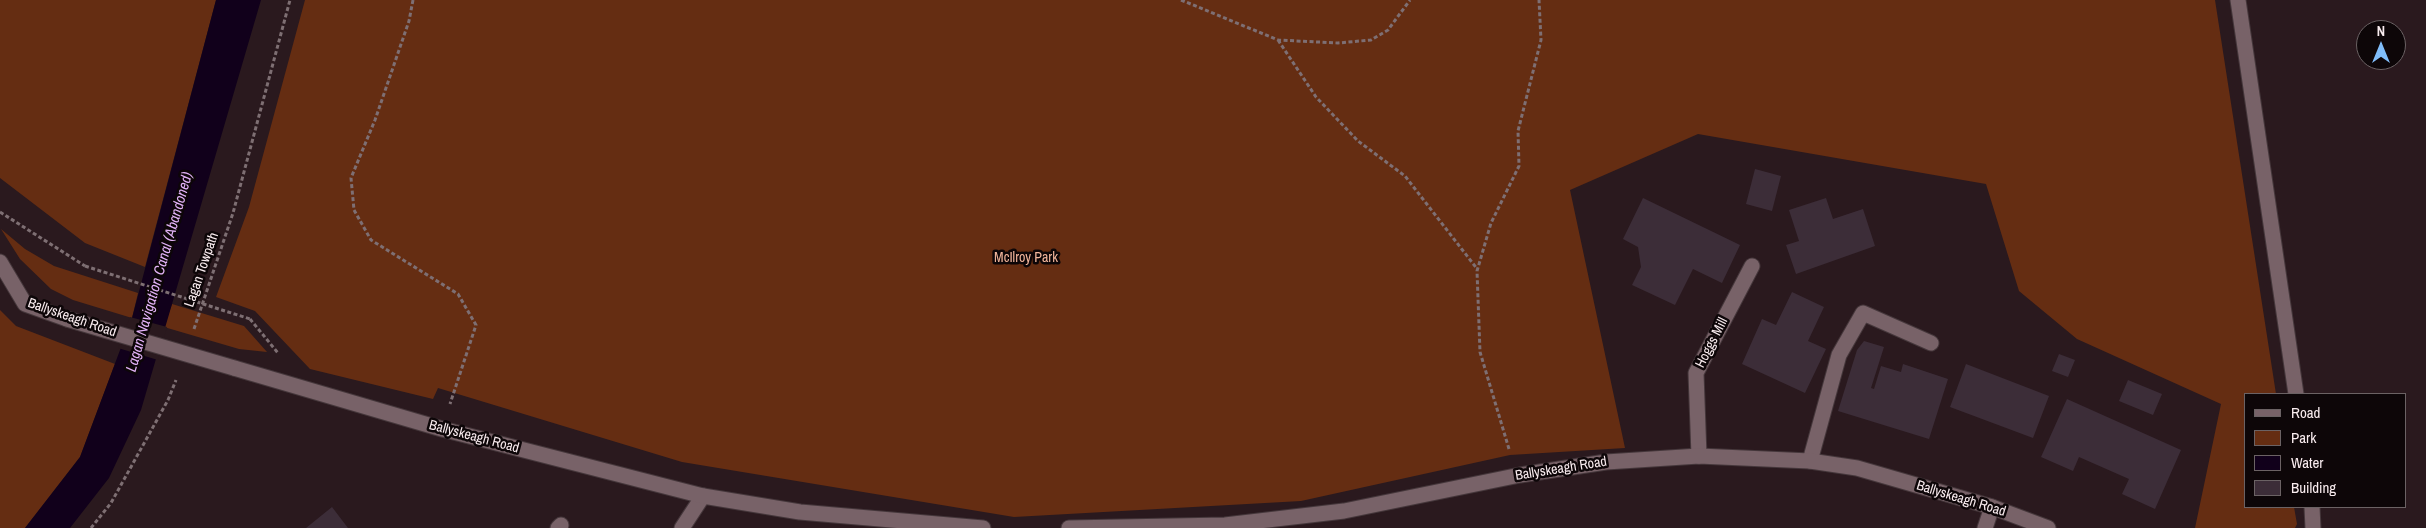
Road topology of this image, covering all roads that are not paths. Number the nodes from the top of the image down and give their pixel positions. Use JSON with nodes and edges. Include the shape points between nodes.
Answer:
{"nodes":[{"id":1,"x":2238,"y":0,"type":"edge"},
{"id":2,"x":0,"y":262,"type":"edge"},
{"id":3,"x":1752,"y":266,"type":"dead end"},
{"id":4,"x":1931,"y":342,"type":"dead end"},
{"id":5,"x":2296,"y":393,"type":"edge"},
{"id":6,"x":1699,"y":456,"type":"junction"},
{"id":7,"x":1810,"y":461,"type":"junction"},
{"id":8,"x":703,"y":496,"type":"junction"},
{"id":9,"x":1992,"y":507,"type":"junction"},
{"id":10,"x":2312,"y":508,"type":"edge"},
{"id":11,"x":682,"y":528,"type":"edge"},
{"id":12,"x":983,"y":528,"type":"edge"},
{"id":13,"x":1069,"y":528,"type":"edge"},
{"id":14,"x":1985,"y":528,"type":"edge"},
{"id":15,"x":2048,"y":528,"type":"edge"},
{"id":16,"x":2313,"y":528,"type":"edge"}],
"edges":[{"from":1,"to":5,"type":"main road"},
{"from":2,"to":8,"type":"main road","name":"Ballyskeagh Road","bridge":true,"via":[[25,304],[68,319],[442,429]]},
{"from":3,"to":6,"type":"main road","name":"Hoggs Mill","via":[[1696,373]]},
{"from":4,"to":7,"type":"main road","via":[[1863,313],[1839,355]]},
{"from":6,"to":7,"type":"main road","name":"Ballyskeagh Road"},
{"from":6,"to":13,"type":"main road","name":"Ballyskeagh Road","via":[[1606,462],[1520,475],[1344,511],[1225,525]]},
{"from":7,"to":9,"type":"main road","name":"Ballyskeagh Road","via":[[1856,468]]},
{"from":8,"to":11,"type":"main road"},
{"from":8,"to":12,"type":"main road","name":"Ballyskeagh Road","via":[[800,512]]},
{"from":9,"to":14,"type":"main road"},
{"from":9,"to":15,"type":"main road","name":"Ballyskeagh Road"},
{"from":10,"to":16,"type":"main road"}]}
